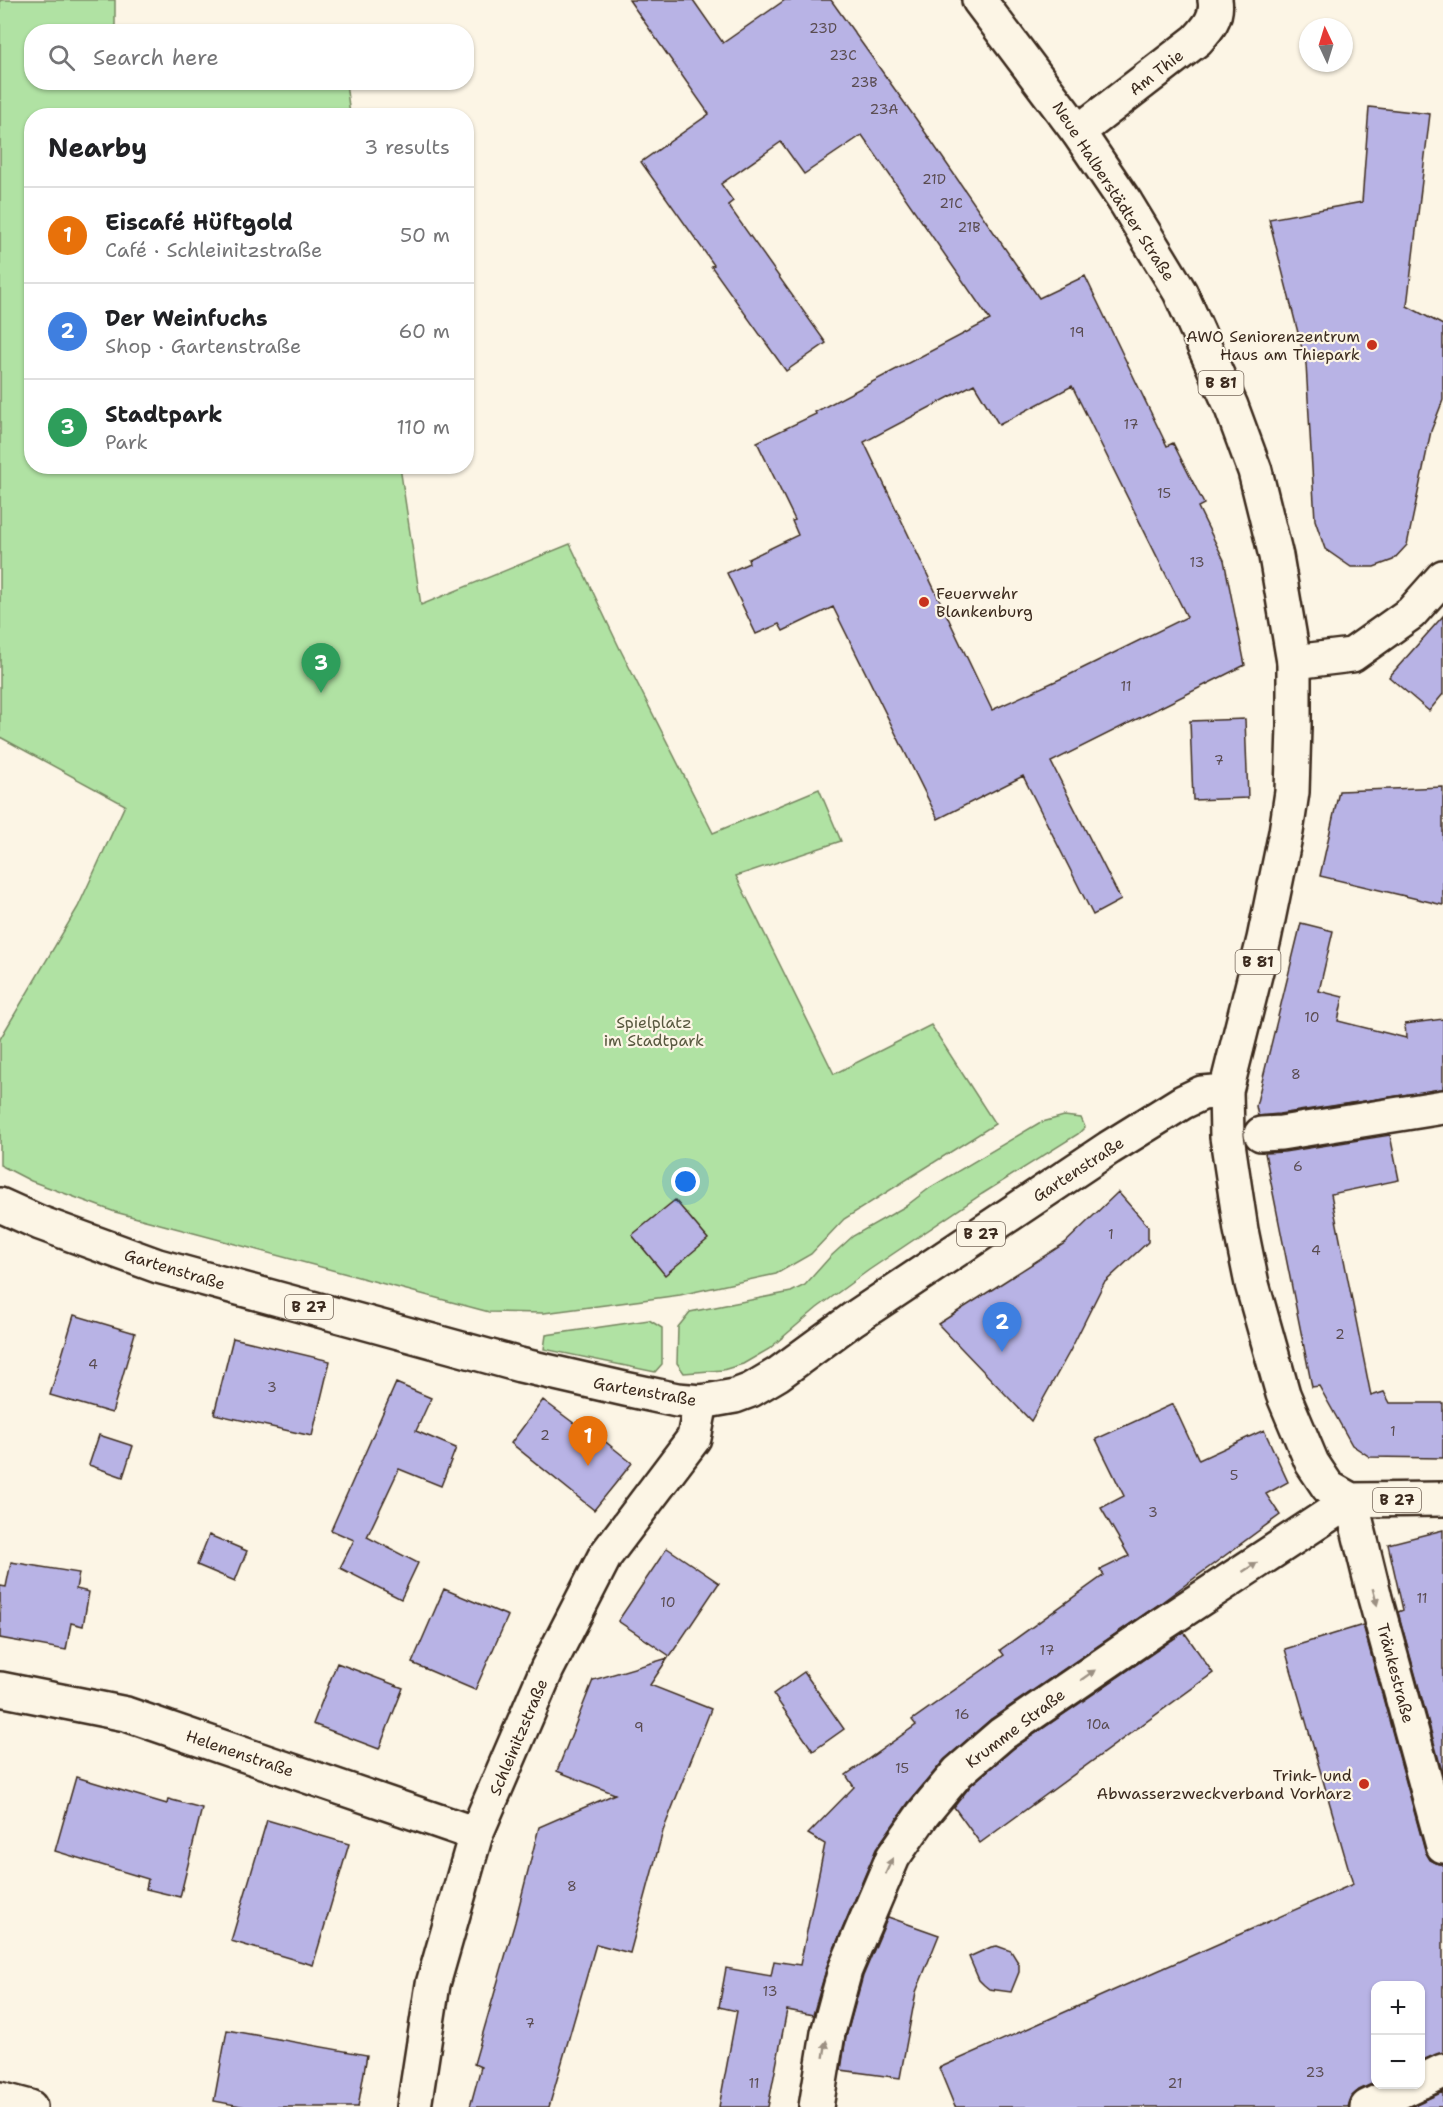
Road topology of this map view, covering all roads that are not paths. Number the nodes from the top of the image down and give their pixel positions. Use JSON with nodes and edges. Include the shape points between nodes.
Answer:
{"nodes":[{"id":1,"x":979,"y":0,"type":"edge"},
{"id":2,"x":1215,"y":0,"type":"edge"},
{"id":3,"x":1078,"y":132,"type":"junction"},
{"id":4,"x":1443,"y":577,"type":"edge"},
{"id":5,"x":1294,"y":662,"type":"junction"},
{"id":6,"x":1226,"y":1091,"type":"junction"},
{"id":7,"x":1443,"y":1107,"type":"edge"},
{"id":8,"x":1261,"y":1134,"type":"dead end"},
{"id":9,"x":0,"y":1205,"type":"edge"},
{"id":10,"x":701,"y":1402,"type":"junction"},
{"id":11,"x":1443,"y":1499,"type":"edge"},
{"id":12,"x":1351,"y":1500,"type":"junction"},
{"id":13,"x":0,"y":1689,"type":"edge"},
{"id":14,"x":476,"y":1834,"type":"junction"},
{"id":15,"x":1443,"y":1846,"type":"edge"},
{"id":16,"x":1443,"y":2071,"type":"edge"},
{"id":17,"x":1425,"y":2080,"type":"edge"},
{"id":18,"x":1406,"y":2089,"type":"edge"},
{"id":19,"x":0,"y":2099,"type":"edge"},
{"id":20,"x":30,"y":2107,"type":"edge"},
{"id":21,"x":414,"y":2107,"type":"edge"},
{"id":22,"x":816,"y":2107,"type":"edge"},
{"id":23,"x":1367,"y":2107,"type":"edge"}],
"edges":[{"from":1,"to":3,"type":"main road","name":"Neue Halberstädter Straße","number":"B 81"},
{"from":2,"to":3,"type":"main road","name":"Am Thie","via":[[1212,23],[1197,40]]},
{"from":3,"to":5,"type":"main road","name":"Neue Halberstädter Straße","number":"B 81","via":[[1180,292],[1231,406],[1255,471],[1276,556]]},
{"from":4,"to":5,"type":"main road","via":[[1411,613],[1352,655]]},
{"from":5,"to":6,"type":"main road","name":"Neue Halberstädter Straße","number":"B 81","via":[[1292,792],[1286,832]]},
{"from":6,"to":10,"type":"main road","name":"Gartenstraße","number":"B 27","via":[[1202,1093],[1183,1102],[1109,1148],[752,1390]]},
{"from":6,"to":12,"type":"main road","name":"Neue Halberstädter Straße","number":"B 27","via":[[1227,1137],[1241,1230],[1283,1394],[1312,1463],[1328,1487]]},
{"from":7,"to":8,"type":"main road"},
{"from":9,"to":10,"type":"main road","name":"Gartenstraße","number":"B 27","via":[[158,1266],[559,1374]]},
{"from":10,"to":14,"type":"main road","name":"Schleinitzstraße","via":[[694,1438],[605,1556],[548,1669]]},
{"from":11,"to":12,"type":"main road","number":"B 27"},
{"from":12,"to":15,"type":"main road","name":"Tränkestraße","one_way":true},
{"from":22,"to":12,"type":"main road","name":"Krumme Straße","one_way":true,"via":[[828,2033],[849,1959],[893,1857],[958,1772],[1002,1734]]},
{"from":13,"to":14,"type":"main road","name":"Helenenstraße","via":[[126,1714]]},
{"from":14,"to":21,"type":"main road","name":"Schleinitzstraße","via":[[433,1984]]},
{"from":16,"to":17,"type":"main road"},
{"from":18,"to":23,"type":"main road"},
{"from":19,"to":20,"type":"main road"}]}
